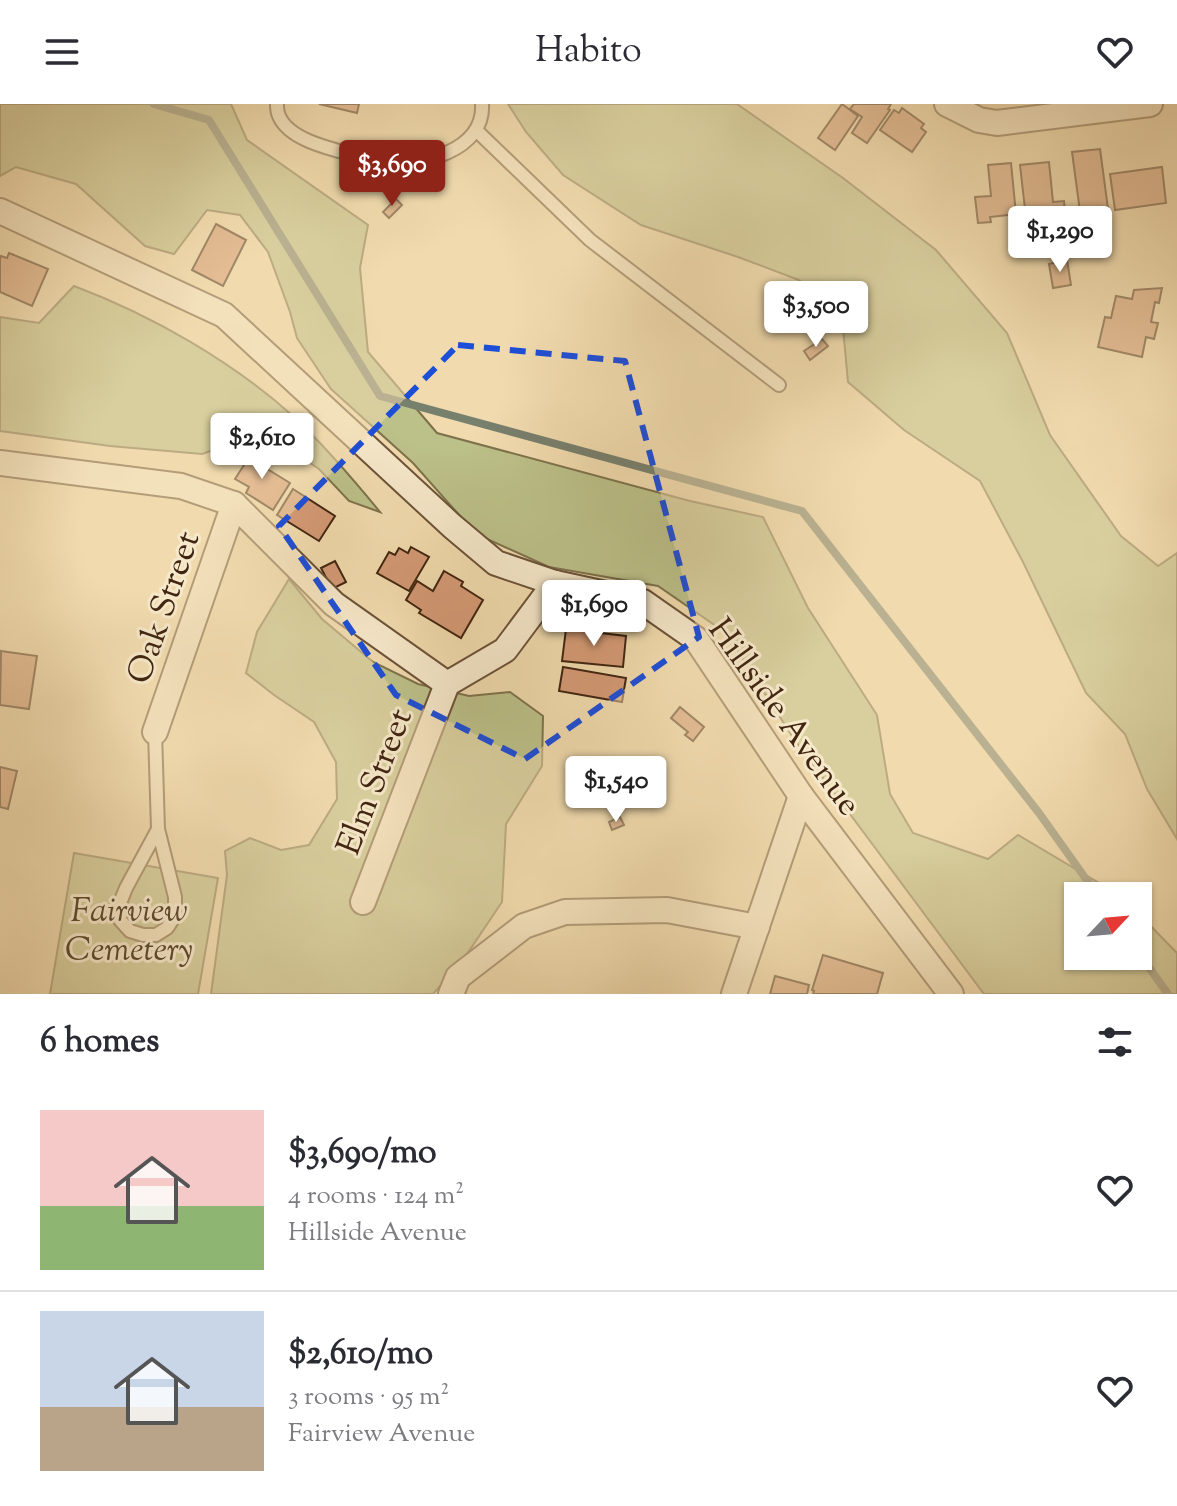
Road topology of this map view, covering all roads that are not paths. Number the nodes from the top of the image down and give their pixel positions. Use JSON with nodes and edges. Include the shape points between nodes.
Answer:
{"nodes":[{"id":1,"x":277,"y":104,"type":"edge"},
{"id":2,"x":482,"y":104,"type":"edge"},
{"id":3,"x":947,"y":104,"type":"edge"},
{"id":4,"x":1142,"y":104,"type":"edge"},
{"id":5,"x":1150,"y":104,"type":"edge"},
{"id":6,"x":978,"y":112,"type":"edge"},
{"id":7,"x":477,"y":131,"type":"junction"},
{"id":8,"x":0,"y":211,"type":"edge"},
{"id":9,"x":779,"y":385,"type":"dead end"},
{"id":10,"x":0,"y":463,"type":"edge"},
{"id":11,"x":234,"y":504,"type":"junction"},
{"id":12,"x":555,"y":583,"type":"junction"},
{"id":13,"x":447,"y":684,"type":"junction"},
{"id":14,"x":155,"y":732,"type":"joint"},
{"id":15,"x":801,"y":796,"type":"junction"},
{"id":16,"x":158,"y":829,"type":"junction"},
{"id":17,"x":363,"y":902,"type":"dead end"},
{"id":18,"x":757,"y":927,"type":"junction"},
{"id":19,"x":451,"y":994,"type":"edge"},
{"id":20,"x":734,"y":994,"type":"edge"},
{"id":21,"x":951,"y":994,"type":"edge"}],
"edges":[{"from":1,"to":7,"type":"lane","via":[[279,118],[293,133],[319,146],[383,163],[426,161],[462,145]]},
{"from":2,"to":7,"type":"lane"},
{"from":3,"to":6,"type":"street"},
{"from":4,"to":5,"type":"street"},
{"from":4,"to":6,"type":"street","via":[[997,123]]},
{"from":7,"to":9,"type":"lane","via":[[590,240]]},
{"from":8,"to":12,"type":"street","name":"Hillside Avenue","via":[[224,315],[496,563]]},
{"from":10,"to":11,"type":"street","via":[[181,486]]},
{"from":11,"to":13,"type":"street","via":[[334,604]]},
{"from":11,"to":14,"type":"street","name":"Oak Street"},
{"from":12,"to":13,"type":"street","via":[[505,650]]},
{"from":12,"to":15,"type":"street","name":"Hillside Avenue","via":[[643,602],[696,639]]},
{"from":13,"to":17,"type":"street","name":"Elm Street"},
{"from":14,"to":16,"type":"lane"},
{"from":15,"to":18,"type":"street"},
{"from":15,"to":21,"type":"street","name":"Hillside Avenue"},
{"from":16,"to":16,"type":"lane","via":[[175,916],[156,935],[143,935],[120,920],[120,903]]},
{"from":18,"to":19,"type":"street","via":[[667,910],[565,912],[524,926],[458,977]]},
{"from":18,"to":20,"type":"street"}]}
